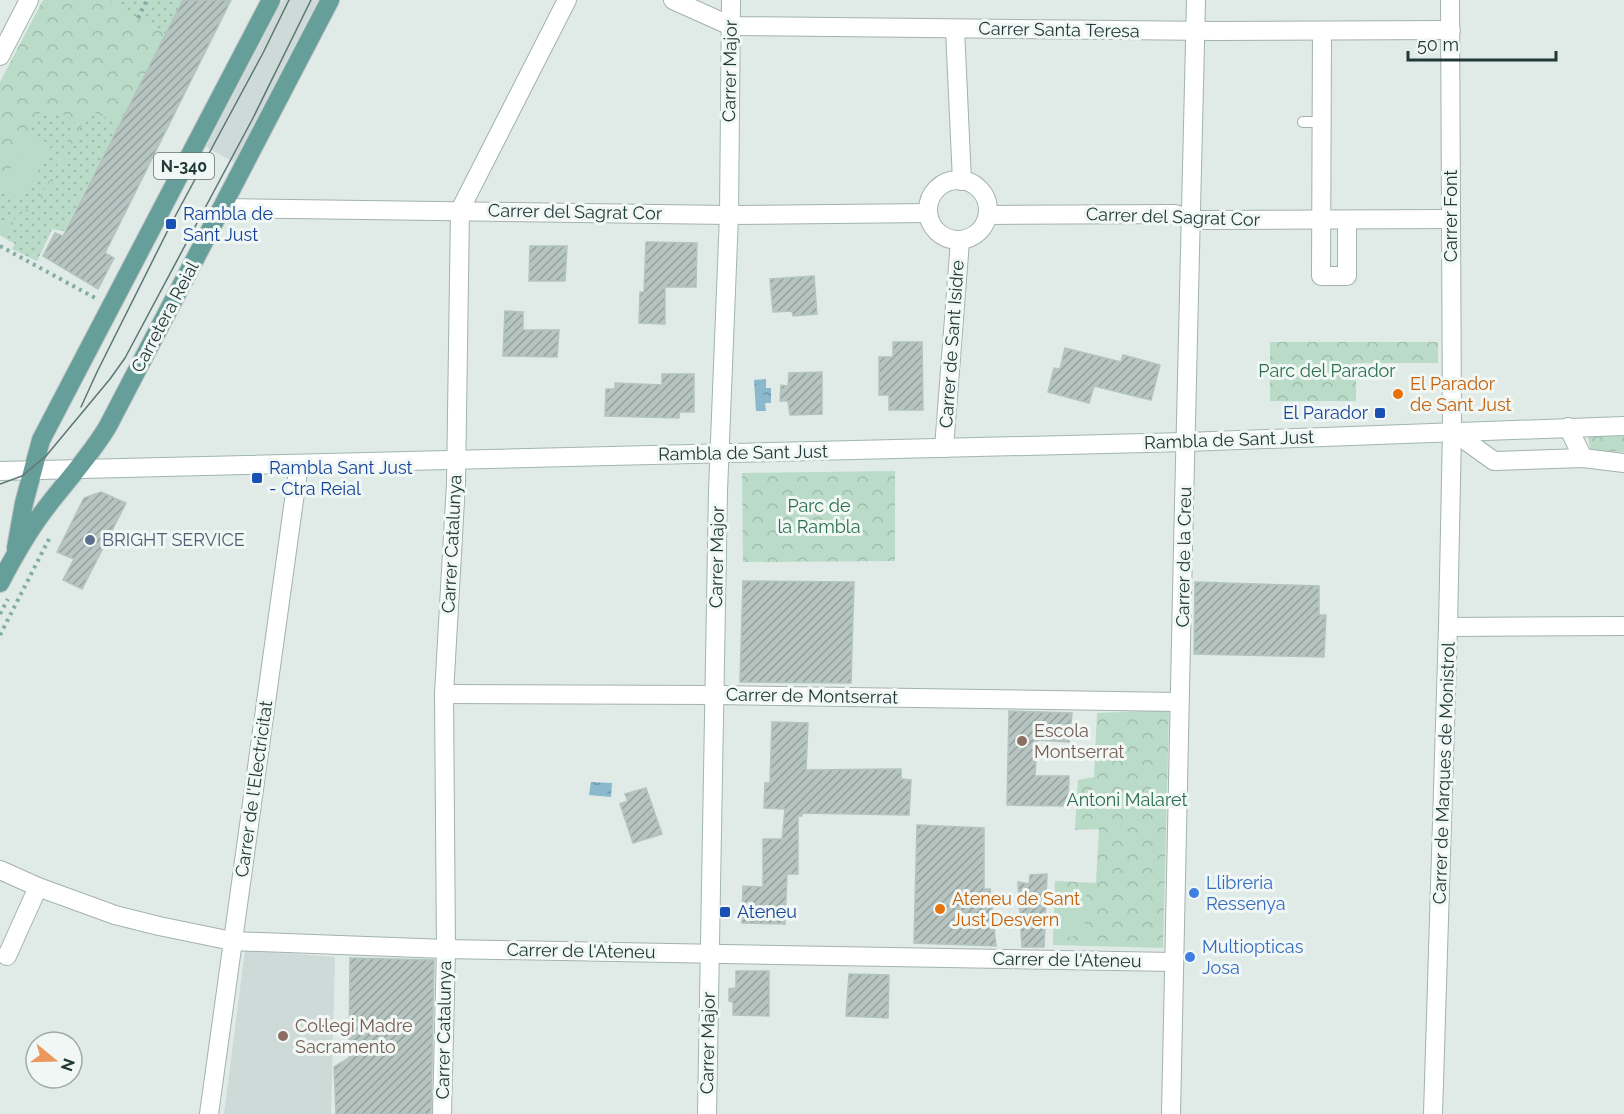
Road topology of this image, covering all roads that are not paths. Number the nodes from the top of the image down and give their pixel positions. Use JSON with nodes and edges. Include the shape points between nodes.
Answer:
{"nodes":[{"id":1,"x":30,"y":0,"type":"edge"},
{"id":2,"x":271,"y":0,"type":"edge"},
{"id":3,"x":330,"y":0,"type":"edge"},
{"id":4,"x":567,"y":0,"type":"edge"},
{"id":5,"x":673,"y":0,"type":"edge"},
{"id":6,"x":731,"y":0,"type":"edge"},
{"id":7,"x":1196,"y":0,"type":"edge"},
{"id":8,"x":1450,"y":0,"type":"edge"},
{"id":9,"x":730,"y":26,"type":"junction"},
{"id":10,"x":955,"y":28,"type":"junction"},
{"id":11,"x":1451,"y":30,"type":"junction"},
{"id":12,"x":1196,"y":31,"type":"junction"},
{"id":13,"x":1322,"y":31,"type":"junction"},
{"id":14,"x":0,"y":56,"type":"edge"},
{"id":15,"x":1303,"y":122,"type":"dead end"},
{"id":16,"x":1322,"y":122,"type":"junction"},
{"id":17,"x":962,"y":181,"type":"junction"},
{"id":18,"x":222,"y":208,"type":"junction"},
{"id":19,"x":460,"y":210,"type":"junction"},
{"id":20,"x":928,"y":213,"type":"junction"},
{"id":21,"x":729,"y":215,"type":"junction"},
{"id":22,"x":988,"y":215,"type":"junction"},
{"id":23,"x":1451,"y":219,"type":"junction"},
{"id":24,"x":1192,"y":220,"type":"junction"},
{"id":25,"x":1322,"y":220,"type":"junction"},
{"id":26,"x":1347,"y":220,"type":"junction"},
{"id":27,"x":960,"y":241,"type":"junction"},
{"id":28,"x":1624,"y":426,"type":"edge"},
{"id":29,"x":1568,"y":428,"type":"junction"},
{"id":30,"x":1452,"y":431,"type":"junction"},
{"id":31,"x":1186,"y":442,"type":"junction"},
{"id":32,"x":944,"y":448,"type":"junction"},
{"id":33,"x":721,"y":453,"type":"junction"},
{"id":34,"x":1583,"y":458,"type":"junction"},
{"id":35,"x":456,"y":460,"type":"junction"},
{"id":36,"x":1624,"y":463,"type":"edge"},
{"id":37,"x":299,"y":464,"type":"junction"},
{"id":38,"x":33,"y":469,"type":"junction"},
{"id":39,"x":79,"y":469,"type":"junction"},
{"id":40,"x":0,"y":471,"type":"edge"},
{"id":41,"x":14,"y":557,"type":"junction"},
{"id":42,"x":0,"y":583,"type":"edge"},
{"id":43,"x":1624,"y":626,"type":"edge"},
{"id":44,"x":1448,"y":627,"type":"junction"},
{"id":45,"x":444,"y":694,"type":"junction"},
{"id":46,"x":715,"y":695,"type":"junction"},
{"id":47,"x":1179,"y":702,"type":"junction"},
{"id":48,"x":0,"y":870,"type":"edge"},
{"id":49,"x":38,"y":887,"type":"junction"},
{"id":50,"x":232,"y":941,"type":"junction"},
{"id":51,"x":446,"y":949,"type":"junction"},
{"id":52,"x":710,"y":953,"type":"junction"},
{"id":53,"x":7,"y":956,"type":"dead end"},
{"id":54,"x":1174,"y":962,"type":"junction"},
{"id":55,"x":209,"y":1114,"type":"edge"},
{"id":56,"x":442,"y":1114,"type":"edge"},
{"id":57,"x":707,"y":1114,"type":"edge"},
{"id":58,"x":1171,"y":1114,"type":"edge"},
{"id":59,"x":1433,"y":1114,"type":"edge"}],
"edges":[{"from":1,"to":14,"type":"street"},
{"from":2,"to":38,"type":"main road","name":"Carretera Reial","number":"N-340","via":[[41,440]]},
{"from":3,"to":18,"type":"main road","name":"Carretera Reial","number":"N-340"},
{"from":4,"to":19,"type":"street","name":"Carrer Catalunya"},
{"from":5,"to":9,"type":"street","name":"Carrer Santa Teresa"},
{"from":6,"to":9,"type":"street","name":"Carrer Major"},
{"from":7,"to":12,"type":"street","name":"Carrer de la Creu"},
{"from":8,"to":11,"type":"street","name":"Carrer Font"},
{"from":9,"to":10,"type":"street","name":"Carrer Santa Teresa"},
{"from":9,"to":21,"type":"street","name":"Carrer Major"},
{"from":10,"to":12,"type":"street","name":"Carrer Santa Teresa"},
{"from":10,"to":17,"type":"street"},
{"from":11,"to":13,"type":"street","name":"Carrer Santa Teresa"},
{"from":11,"to":23,"type":"street","name":"Carrer Font"},
{"from":12,"to":13,"type":"street","name":"Carrer Santa Teresa"},
{"from":12,"to":24,"type":"street","name":"Carrer de la Creu"},
{"from":13,"to":16,"type":"street"},
{"from":15,"to":16,"type":"lane"},
{"from":16,"to":25,"type":"street"},
{"from":17,"to":20,"type":"street","via":[[949,182],[938,189],[930,200]]},
{"from":17,"to":22,"type":"street","via":[[982,192]]},
{"from":18,"to":19,"type":"street","name":"Carrer del Sagrat Cor"},
{"from":18,"to":39,"type":"main road","name":"Carretera Reial","number":"N-340","via":[[108,426]]},
{"from":19,"to":21,"type":"street","name":"Carrer del Sagrat Cor"},
{"from":19,"to":35,"type":"street","name":"Carrer Catalunya"},
{"from":20,"to":21,"type":"street","name":"Carrer del Sagrat Cor"},
{"from":20,"to":27,"type":"street","via":[[938,233]]},
{"from":21,"to":33,"type":"street","name":"Carrer Major"},
{"from":22,"to":24,"type":"street","name":"Carrer del Sagrat Cor","via":[[1175,213]]},
{"from":22,"to":27,"type":"street","via":[[978,233]]},
{"from":23,"to":26,"type":"street","name":"Carrer del Sagrat Cor"},
{"from":23,"to":30,"type":"street","name":"Carrer Font"},
{"from":24,"to":25,"type":"street","name":"Carrer del Sagrat Cor"},
{"from":24,"to":31,"type":"street","name":"Carrer de la Creu"},
{"from":25,"to":26,"type":"street","name":"Carrer del Sagrat Cor"},
{"from":25,"to":26,"type":"street","via":[[1321,276],[1347,276]]},
{"from":27,"to":32,"type":"street","name":"Carrer de Sant Isidre"},
{"from":28,"to":29,"type":"street","name":"Rambla de Sant Just"},
{"from":29,"to":30,"type":"street","name":"Rambla de Sant Just"},
{"from":29,"to":34,"type":"street"},
{"from":30,"to":31,"type":"street","name":"Rambla de Sant Just"},
{"from":30,"to":34,"type":"street","via":[[1494,461]]},
{"from":30,"to":44,"type":"street","name":"Carrer de Marques de Monistrol"},
{"from":31,"to":32,"type":"street","name":"Rambla de Sant Just"},
{"from":31,"to":47,"type":"street","name":"Carrer de la Creu"},
{"from":32,"to":33,"type":"street","name":"Rambla de Sant Just"},
{"from":33,"to":35,"type":"street","name":"Rambla de Sant Just"},
{"from":33,"to":46,"type":"street","name":"Carrer Major"},
{"from":34,"to":36,"type":"street"},
{"from":35,"to":37,"type":"street","name":"Rambla de Sant Just"},
{"from":35,"to":45,"type":"street","name":"Carrer Catalunya"},
{"from":37,"to":39,"type":"street","name":"Rambla de Sant Just"},
{"from":37,"to":50,"type":"street","name":"Carrer de l'Electricitat"},
{"from":38,"to":39,"type":"street","name":"Rambla de Sant Just"},
{"from":38,"to":40,"type":"street","name":"Rambla de Sant Just"},
{"from":38,"to":41,"type":"main road","name":"Carretera Reial","number":"N-340"},
{"from":39,"to":41,"type":"main road","name":"Carretera Reial","number":"N-340","via":[[48,505]]},
{"from":41,"to":42,"type":"main road","name":"Carretera Reial","number":"N-340"},
{"from":43,"to":44,"type":"street"},
{"from":44,"to":59,"type":"street","name":"Carrer de Marques de Monistrol"},
{"from":45,"to":46,"type":"street","name":"Carrer de Montserrat"},
{"from":45,"to":51,"type":"street","name":"Carrer Catalunya"},
{"from":46,"to":47,"type":"street","name":"Carrer de Montserrat"},
{"from":46,"to":52,"type":"street","name":"Carrer Major"},
{"from":47,"to":54,"type":"street","name":"Carrer de la Creu"},
{"from":48,"to":49,"type":"street","name":"Carrer de l'Ateneu"},
{"from":49,"to":50,"type":"street","name":"Carrer de l'Ateneu","via":[[116,915]]},
{"from":49,"to":53,"type":"street"},
{"from":50,"to":51,"type":"street","name":"Carrer de l'Ateneu"},
{"from":50,"to":55,"type":"street","name":"Carrer de l'Electricitat"},
{"from":51,"to":52,"type":"street","name":"Carrer de l'Ateneu"},
{"from":51,"to":56,"type":"street","name":"Carrer Catalunya"},
{"from":52,"to":54,"type":"street","name":"Carrer de l'Ateneu"},
{"from":52,"to":57,"type":"street","name":"Carrer Major"},
{"from":54,"to":58,"type":"street","name":"Carrer de la Creu"}]}
